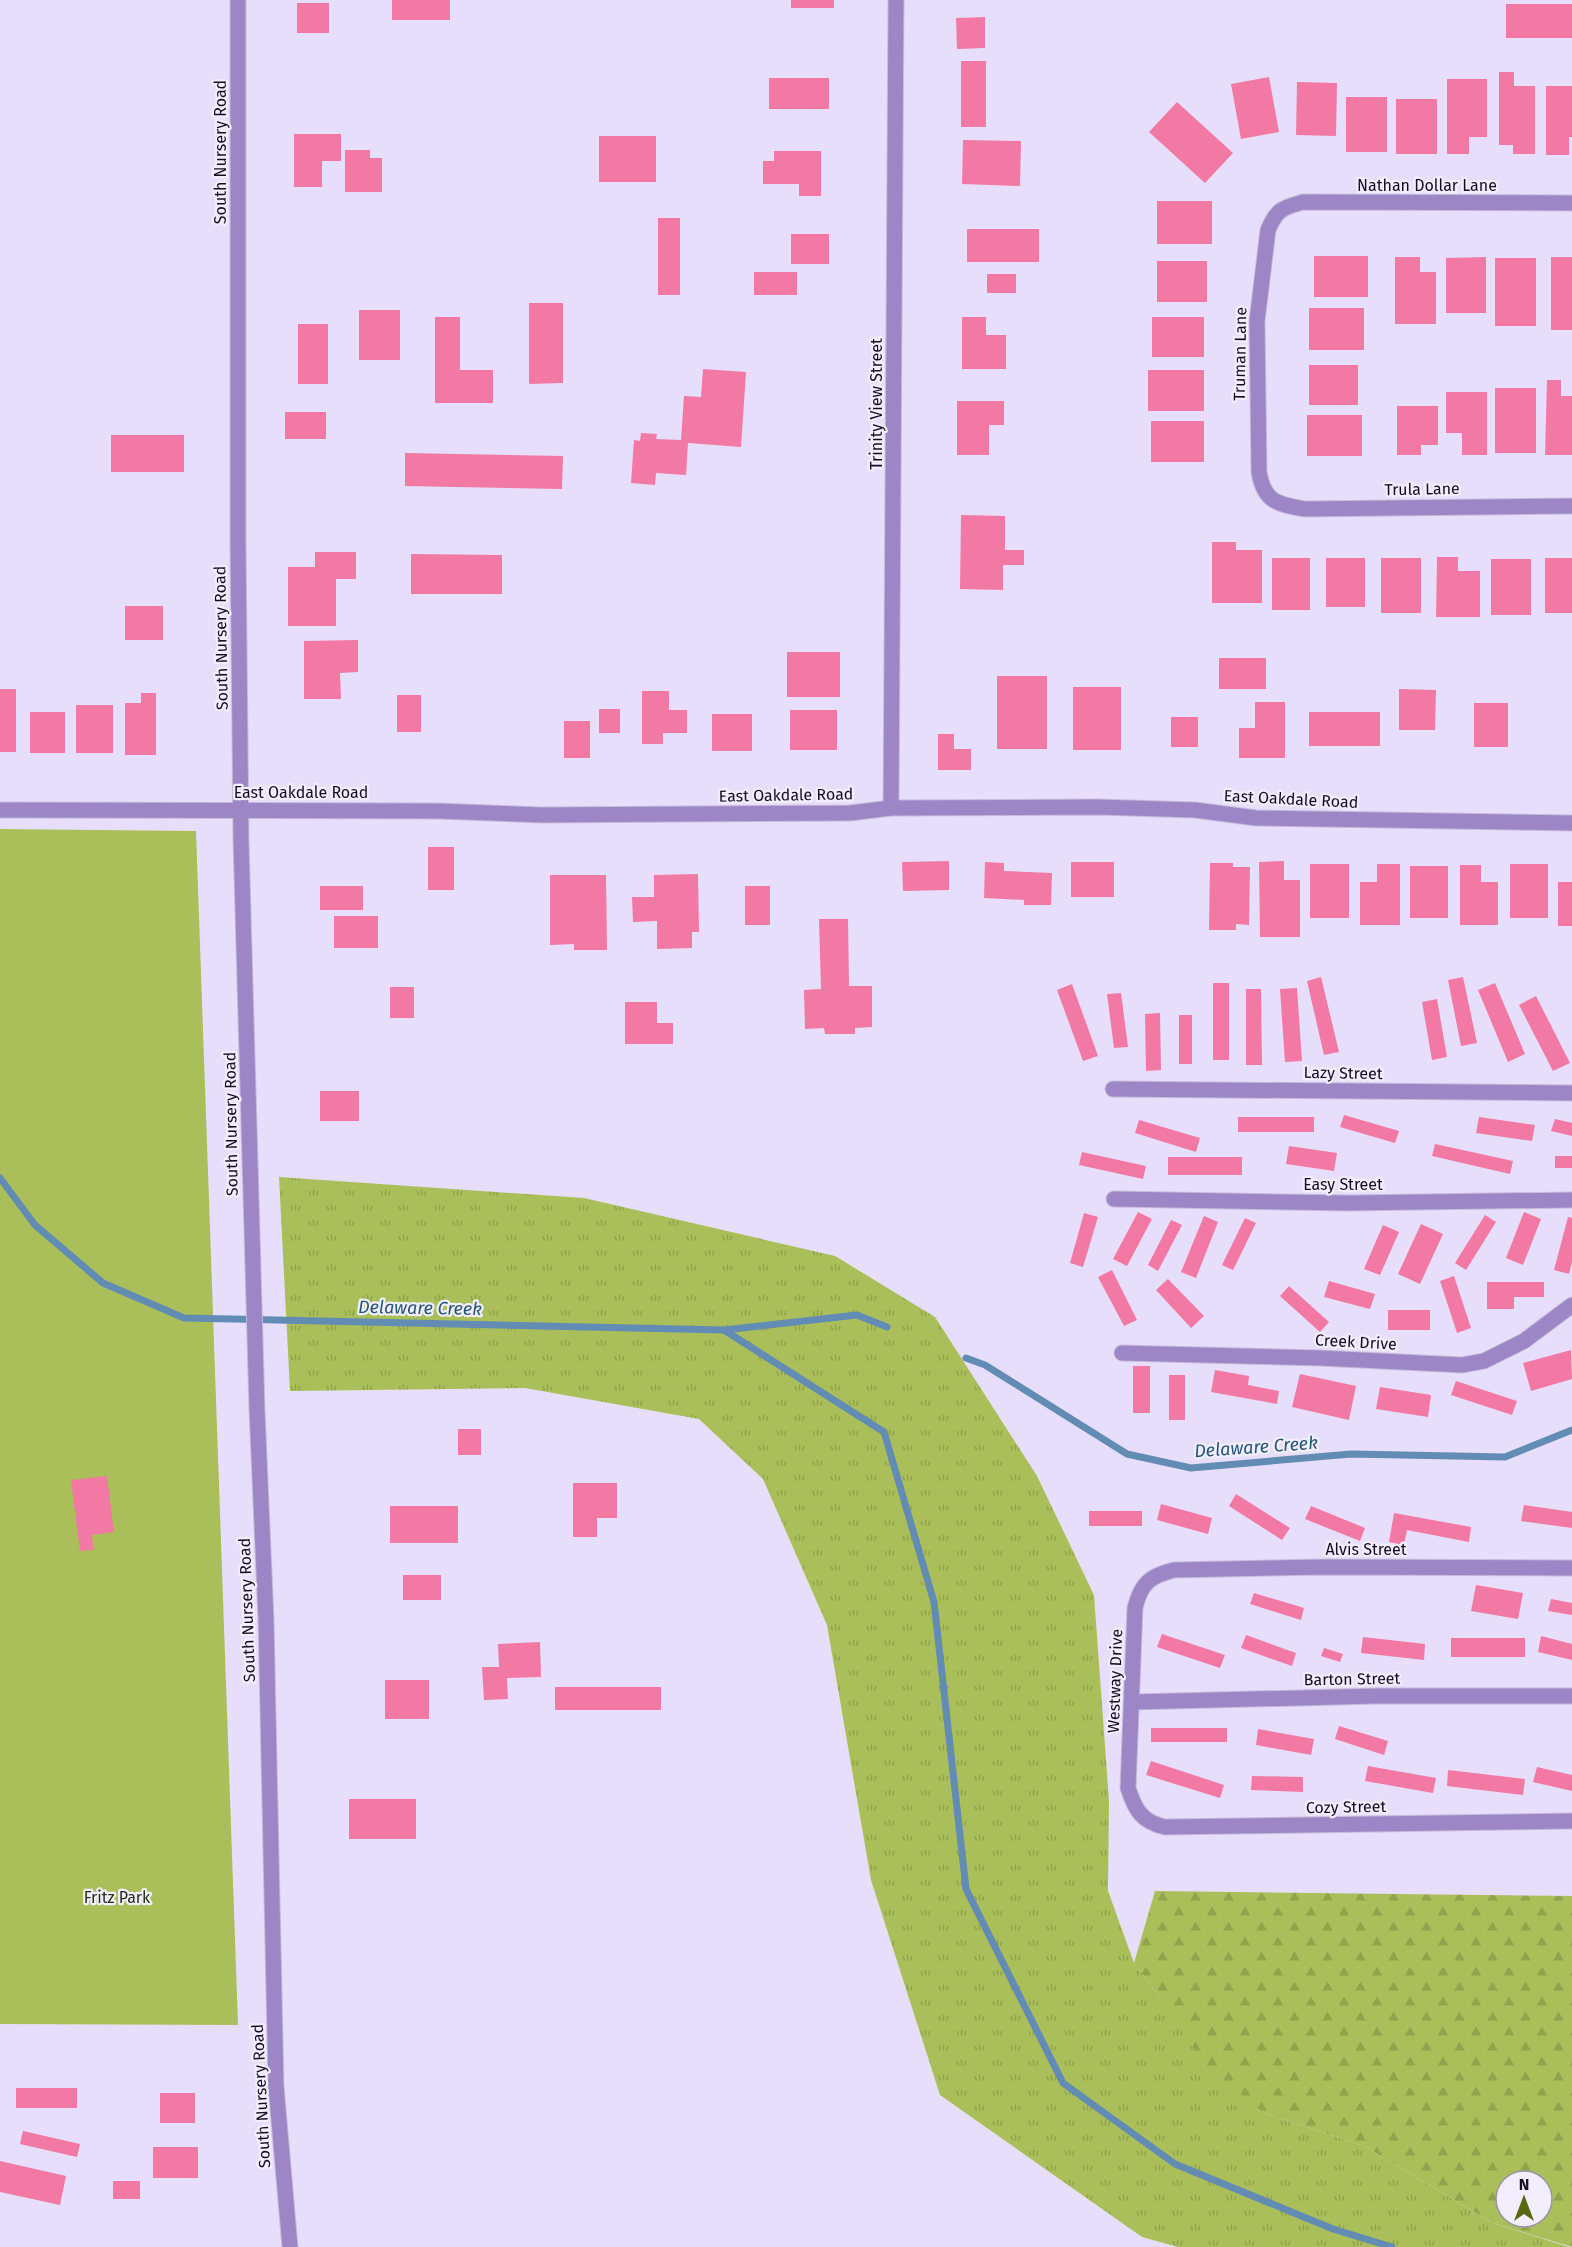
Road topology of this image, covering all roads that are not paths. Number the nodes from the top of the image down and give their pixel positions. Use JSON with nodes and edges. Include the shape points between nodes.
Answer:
{"nodes":[{"id":1,"x":238,"y":0,"type":"edge"},
{"id":2,"x":896,"y":0,"type":"edge"},
{"id":3,"x":1572,"y":203,"type":"edge"},
{"id":4,"x":1282,"y":208,"type":"joint"},
{"id":5,"x":1274,"y":501,"type":"joint"},
{"id":6,"x":1572,"y":506,"type":"edge"},
{"id":7,"x":891,"y":808,"type":"junction"},
{"id":8,"x":0,"y":810,"type":"edge"},
{"id":9,"x":241,"y":810,"type":"junction"},
{"id":10,"x":1572,"y":823,"type":"edge"},
{"id":11,"x":1113,"y":1089,"type":"dead end"},
{"id":12,"x":1572,"y":1093,"type":"edge"},
{"id":13,"x":1114,"y":1199,"type":"dead end"},
{"id":14,"x":1572,"y":1200,"type":"edge"},
{"id":15,"x":1572,"y":1305,"type":"edge"},
{"id":16,"x":1122,"y":1353,"type":"dead end"},
{"id":17,"x":1572,"y":1568,"type":"edge"},
{"id":18,"x":1160,"y":1573,"type":"joint"},
{"id":19,"x":1572,"y":1696,"type":"edge"},
{"id":20,"x":1133,"y":1702,"type":"junction"},
{"id":21,"x":1132,"y":1801,"type":"joint"},
{"id":22,"x":1572,"y":1821,"type":"edge"},
{"id":23,"x":291,"y":2247,"type":"edge"}],
"edges":[{"from":1,"to":9,"type":"street","name":"South Nursery Road"},
{"from":2,"to":7,"type":"street","name":"Trinity View Street"},
{"from":3,"to":4,"type":"street","name":"Nathan Dollar Lane","via":[[1303,202]]},
{"from":4,"to":5,"type":"street","name":"Truman Lane","via":[[1268,230],[1257,321],[1259,472],[1262,488]]},
{"from":5,"to":6,"type":"street","name":"Trula Lane","via":[[1305,509]]},
{"from":7,"to":9,"type":"street","name":"East Oakdale Road","via":[[850,813],[542,815]]},
{"from":7,"to":10,"type":"street","name":"East Oakdale Road","via":[[1096,807],[1195,810],[1268,819]]},
{"from":8,"to":9,"type":"street","name":"East Oakdale Road"},
{"from":9,"to":23,"type":"street","name":"South Nursery Road","via":[[276,2086]]},
{"from":11,"to":12,"type":"street","name":"Lazy Street"},
{"from":13,"to":14,"type":"street","name":"Easy Street","via":[[1348,1203]]},
{"from":15,"to":16,"type":"street","name":"Creek Drive","via":[[1524,1341],[1484,1361],[1462,1365]]},
{"from":17,"to":18,"type":"street","name":"Alvis Street","via":[[1324,1567]]},
{"from":18,"to":20,"type":"street","name":"Westway Drive","via":[[1139,1591],[1135,1608]]},
{"from":19,"to":20,"type":"street","name":"Barton Street"},
{"from":20,"to":21,"type":"street","name":"Westway Drive","via":[[1128,1788]]},
{"from":21,"to":22,"type":"street","name":"Cozy Street","via":[[1138,1814],[1165,1827]]}]}
